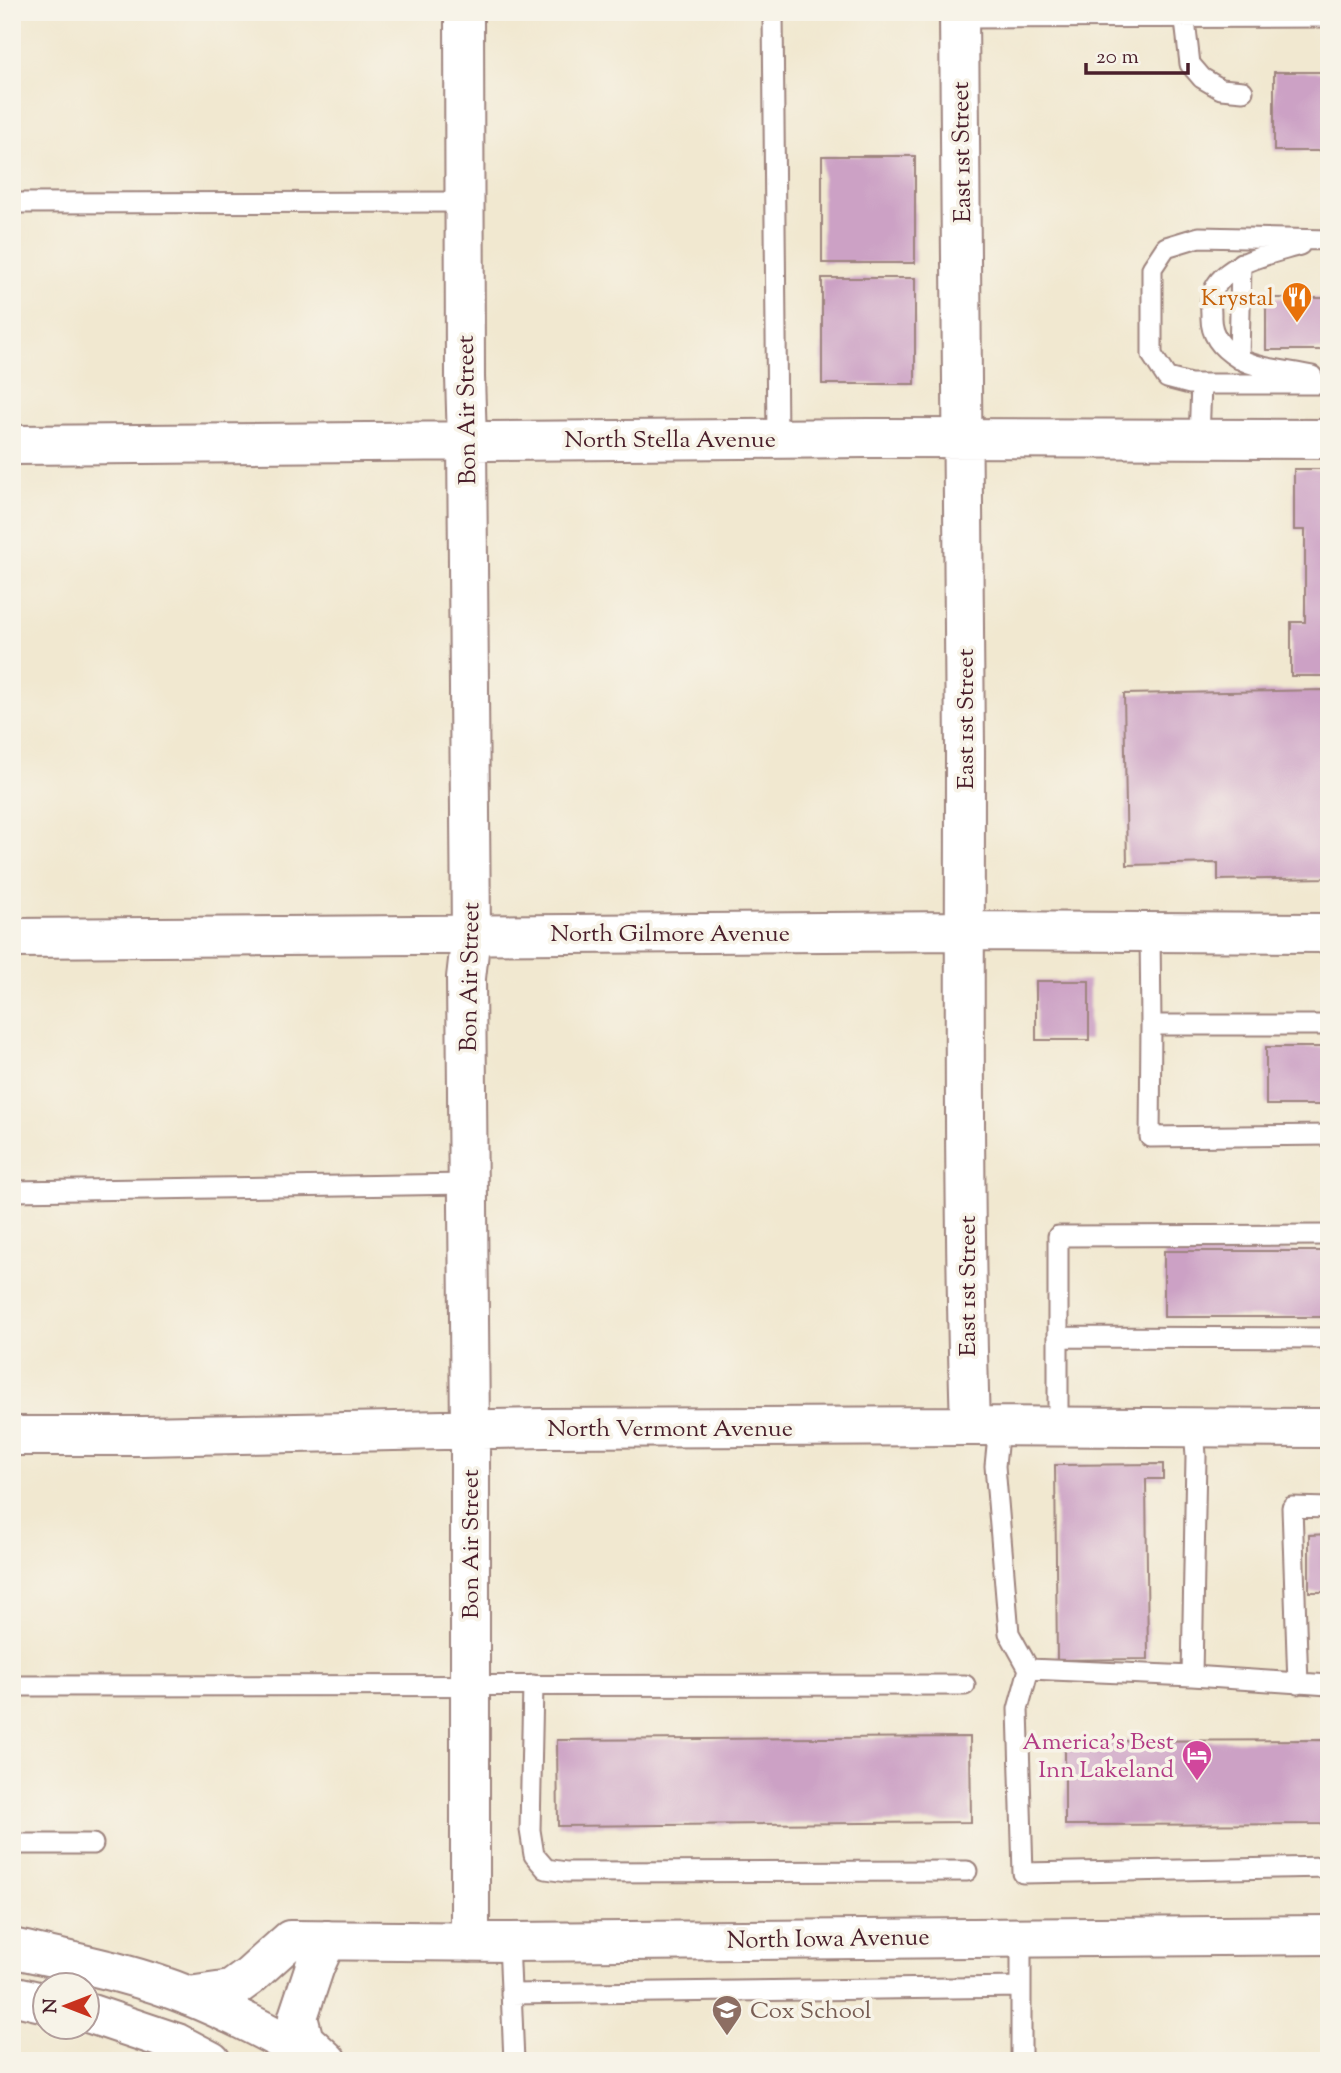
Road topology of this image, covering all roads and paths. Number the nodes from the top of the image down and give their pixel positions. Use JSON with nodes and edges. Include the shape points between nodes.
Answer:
{"nodes":[{"id":1,"x":464,"y":12,"type":"edge"},
{"id":2,"x":773,"y":12,"type":"edge"},
{"id":3,"x":959,"y":15,"type":"edge"},
{"id":4,"x":1184,"y":15,"type":"edge"},
{"id":5,"x":1329,"y":17,"type":"edge"},
{"id":6,"x":1243,"y":91,"type":"dead end"},
{"id":7,"x":464,"y":202,"type":"junction"},
{"id":8,"x":12,"y":203,"type":"edge"},
{"id":9,"x":1321,"y":240,"type":"edge"},
{"id":10,"x":1241,"y":263,"type":"junction"},
{"id":11,"x":1239,"y":359,"type":"junction"},
{"id":12,"x":1329,"y":381,"type":"edge"},
{"id":13,"x":1201,"y":384,"type":"junction"},
{"id":14,"x":777,"y":438,"type":"junction"},
{"id":15,"x":965,"y":439,"type":"junction"},
{"id":16,"x":1199,"y":439,"type":"junction"},
{"id":17,"x":1329,"y":439,"type":"edge"},
{"id":18,"x":467,"y":441,"type":"junction"},
{"id":19,"x":12,"y":445,"type":"edge"},
{"id":20,"x":965,"y":931,"type":"junction"},
{"id":21,"x":1150,"y":932,"type":"junction"},
{"id":22,"x":1329,"y":933,"type":"edge"},
{"id":23,"x":471,"y":934,"type":"junction"},
{"id":24,"x":12,"y":938,"type":"edge"},
{"id":25,"x":1151,"y":1025,"type":"junction"},
{"id":26,"x":1329,"y":1025,"type":"edge"},
{"id":27,"x":1329,"y":1135,"type":"edge"},
{"id":28,"x":468,"y":1184,"type":"junction"},
{"id":29,"x":12,"y":1191,"type":"edge"},
{"id":30,"x":1329,"y":1235,"type":"edge"},
{"id":31,"x":1058,"y":1337,"type":"junction"},
{"id":32,"x":1329,"y":1338,"type":"edge"},
{"id":33,"x":984,"y":1426,"type":"junction"},
{"id":34,"x":1058,"y":1426,"type":"junction"},
{"id":35,"x":1194,"y":1427,"type":"junction"},
{"id":36,"x":1329,"y":1428,"type":"edge"},
{"id":37,"x":470,"y":1431,"type":"junction"},
{"id":38,"x":12,"y":1436,"type":"edge"},
{"id":39,"x":1329,"y":1508,"type":"edge"},
{"id":40,"x":1028,"y":1669,"type":"junction"},
{"id":41,"x":1192,"y":1675,"type":"junction"},
{"id":42,"x":1298,"y":1684,"type":"junction"},
{"id":43,"x":470,"y":1685,"type":"junction"},
{"id":44,"x":533,"y":1685,"type":"junction"},
{"id":45,"x":965,"y":1685,"type":"dead end"},
{"id":46,"x":1329,"y":1685,"type":"edge"},
{"id":47,"x":12,"y":1686,"type":"edge"},
{"id":48,"x":12,"y":1844,"type":"edge"},
{"id":49,"x":93,"y":1844,"type":"dead end"},
{"id":50,"x":1329,"y":1867,"type":"edge"},
{"id":51,"x":967,"y":1871,"type":"dead end"},
{"id":52,"x":1329,"y":1936,"type":"edge"},
{"id":53,"x":1021,"y":1937,"type":"junction"},
{"id":54,"x":327,"y":1940,"type":"junction"},
{"id":55,"x":470,"y":1942,"type":"junction"},
{"id":56,"x":509,"y":1942,"type":"junction"},
{"id":57,"x":12,"y":1948,"type":"edge"},
{"id":58,"x":1021,"y":1987,"type":"junction"},
{"id":59,"x":511,"y":1994,"type":"junction"},
{"id":60,"x":12,"y":1995,"type":"edge"},
{"id":61,"x":189,"y":1996,"type":"junction"},
{"id":62,"x":32,"y":2000,"type":"edge"},
{"id":63,"x":102,"y":2018,"type":"edge"},
{"id":64,"x":211,"y":2061,"type":"edge"},
{"id":65,"x":320,"y":2061,"type":"edge"},
{"id":66,"x":327,"y":2061,"type":"edge"},
{"id":67,"x":514,"y":2061,"type":"edge"},
{"id":68,"x":1021,"y":2061,"type":"edge"}],
"edges":[{"from":1,"to":7,"type":"street","name":"Bon Air Street"},
{"from":2,"to":14,"type":"lane"},
{"from":3,"to":4,"type":"lane"},
{"from":3,"to":15,"type":"street","name":"East 1st Street"},
{"from":4,"to":5,"type":"lane"},
{"from":4,"to":6,"type":"lane","via":[[1190,64],[1221,89]]},
{"from":7,"to":8,"type":"lane"},
{"from":7,"to":18,"type":"street","name":"Bon Air Street"},
{"from":9,"to":10,"type":"lane"},
{"from":9,"to":13,"type":"lane","via":[[1199,237],[1166,247],[1152,268],[1152,355],[1167,378]]},
{"from":10,"to":11,"type":"lane"},
{"from":10,"to":11,"type":"lane","via":[[1221,278],[1211,297],[1210,327],[1218,343]]},
{"from":11,"to":12,"type":"lane"},
{"from":12,"to":13,"type":"lane"},
{"from":13,"to":16,"type":"lane"},
{"from":14,"to":15,"type":"street","name":"North Stella Avenue"},
{"from":14,"to":18,"type":"street","name":"North Stella Avenue"},
{"from":15,"to":16,"type":"street","name":"North Stella Avenue"},
{"from":15,"to":20,"type":"street","name":"East 1st Street"},
{"from":16,"to":17,"type":"street","name":"North Stella Avenue"},
{"from":18,"to":19,"type":"street","name":"North Stella Avenue"},
{"from":18,"to":23,"type":"street","name":"Bon Air Street"},
{"from":20,"to":21,"type":"street","name":"North Gilmore Avenue"},
{"from":20,"to":23,"type":"street","name":"North Gilmore Avenue"},
{"from":20,"to":33,"type":"street","name":"East 1st Street","via":[[967,1352]]},
{"from":21,"to":22,"type":"street","name":"North Gilmore Avenue"},
{"from":21,"to":25,"type":"lane"},
{"from":23,"to":24,"type":"street","name":"North Gilmore Avenue"},
{"from":23,"to":28,"type":"street","name":"Bon Air Street","via":[[466,978]]},
{"from":25,"to":26,"type":"lane"},
{"from":25,"to":27,"type":"lane","via":[[1150,1137]]},
{"from":28,"to":29,"type":"lane"},
{"from":28,"to":37,"type":"street","name":"Bon Air Street"},
{"from":30,"to":31,"type":"lane","via":[[1058,1236]]},
{"from":31,"to":32,"type":"lane"},
{"from":31,"to":34,"type":"lane"},
{"from":33,"to":34,"type":"street","name":"North Vermont Avenue"},
{"from":33,"to":37,"type":"street","name":"North Vermont Avenue"},
{"from":33,"to":40,"type":"lane","via":[[995,1466],[1009,1633]]},
{"from":34,"to":35,"type":"street","name":"North Vermont Avenue"},
{"from":35,"to":36,"type":"street","name":"North Vermont Avenue"},
{"from":35,"to":41,"type":"lane"},
{"from":37,"to":38,"type":"street","name":"North Vermont Avenue"},
{"from":37,"to":43,"type":"street","name":"Bon Air Street"},
{"from":39,"to":42,"type":"lane","via":[[1292,1507]]},
{"from":40,"to":41,"type":"lane"},
{"from":40,"to":50,"type":"lane","via":[[1018,1709],[1023,1873]]},
{"from":41,"to":42,"type":"lane"},
{"from":42,"to":46,"type":"lane"},
{"from":43,"to":44,"type":"lane"},
{"from":43,"to":47,"type":"lane"},
{"from":43,"to":55,"type":"street","name":"Bon Air Street"},
{"from":44,"to":45,"type":"lane"},
{"from":44,"to":51,"type":"lane","via":[[530,1829],[534,1855],[546,1869]]},
{"from":48,"to":49,"type":"lane"},
{"from":52,"to":53,"type":"street","name":"North Iowa Avenue"},
{"from":53,"to":56,"type":"street","name":"North Iowa Avenue"},
{"from":53,"to":58,"type":"lane"},
{"from":54,"to":55,"type":"street","name":"North Iowa Avenue"},
{"from":54,"to":61,"type":"street","name":"North Iowa Avenue","via":[[290,1940],[231,1990]]},
{"from":54,"to":66,"type":"street","via":[[298,2017],[304,2040]]},
{"from":55,"to":56,"type":"street","name":"North Iowa Avenue"},
{"from":56,"to":59,"type":"lane"},
{"from":57,"to":61,"type":"street","via":[[111,1970]]},
{"from":58,"to":59,"type":"lane"},
{"from":58,"to":68,"type":"lane"},
{"from":59,"to":67,"type":"lane"},
{"from":60,"to":62,"type":"street"},
{"from":61,"to":65,"type":"street"},
{"from":63,"to":64,"type":"street","via":[[177,2043]]}]}
